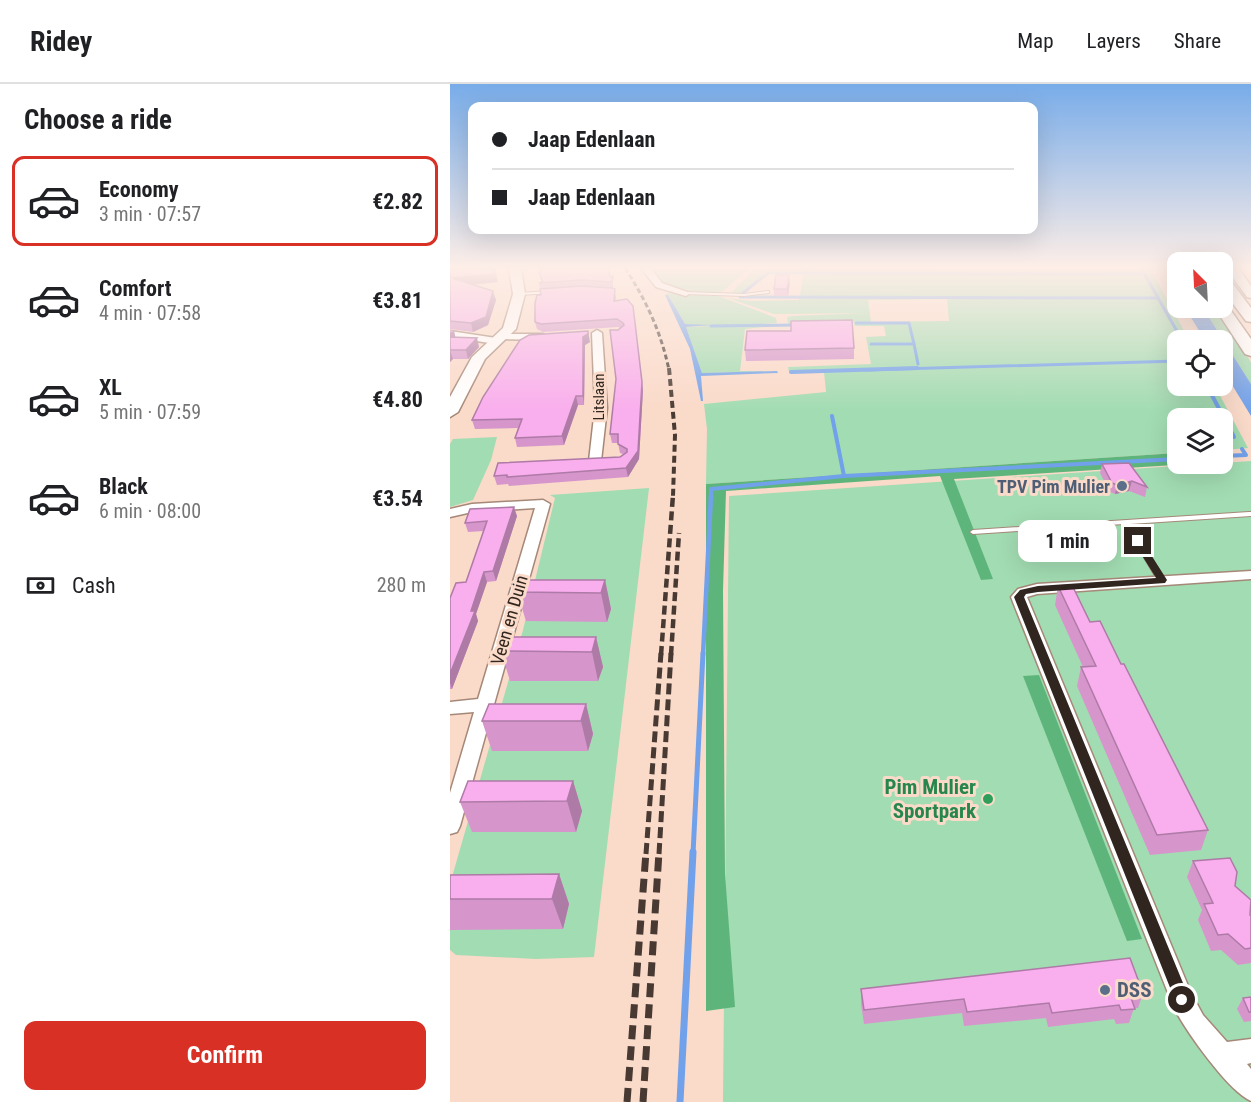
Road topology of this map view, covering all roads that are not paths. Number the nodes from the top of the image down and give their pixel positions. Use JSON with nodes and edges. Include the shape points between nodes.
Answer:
{"nodes":[{"id":1,"x":512,"y":316,"type":"edge"},
{"id":2,"x":1229,"y":318,"type":"edge"},
{"id":3,"x":450,"y":334,"type":"edge"},
{"id":4,"x":586,"y":334,"type":"edge"},
{"id":5,"x":551,"y":336,"type":"edge"},
{"id":6,"x":499,"y":338,"type":"junction"},
{"id":7,"x":1251,"y":351,"type":"edge"},
{"id":8,"x":450,"y":412,"type":"edge"},
{"id":9,"x":595,"y":461,"type":"edge"},
{"id":10,"x":450,"y":513,"type":"edge"},
{"id":11,"x":1248,"y":514,"type":"dead end"},
{"id":12,"x":1126,"y":522,"type":"junction"},
{"id":13,"x":974,"y":532,"type":"dead end"},
{"id":14,"x":1251,"y":575,"type":"edge"},
{"id":15,"x":1162,"y":580,"type":"junction"},
{"id":16,"x":484,"y":705,"type":"junction"},
{"id":17,"x":450,"y":708,"type":"edge"},
{"id":18,"x":450,"y":826,"type":"edge"},
{"id":19,"x":1251,"y":1051,"type":"edge"},
{"id":20,"x":1222,"y":1055,"type":"junction"},
{"id":21,"x":1251,"y":1088,"type":"edge"}],
"edges":[{"from":1,"to":6,"type":"street","via":[[508,329]]},
{"from":2,"to":7,"type":"main road"},
{"from":3,"to":6,"type":"street"},
{"from":4,"to":9,"type":"street","name":"Litslaan","via":[[603,333]]},
{"from":5,"to":6,"type":"street"},
{"from":6,"to":8,"type":"street","via":[[480,357]]},
{"from":10,"to":16,"type":"street","name":"Veen en Duin","via":[[543,504]]},
{"from":11,"to":12,"type":"lane"},
{"from":12,"to":13,"type":"lane"},
{"from":12,"to":15,"type":"lane"},
{"from":14,"to":15,"type":"street"},
{"from":15,"to":20,"type":"street","via":[[1038,589],[1023,592],[1019,597],[1182,1000],[1195,1023]]},
{"from":16,"to":17,"type":"street"},
{"from":16,"to":18,"type":"street","name":"Veen en Duin"},
{"from":19,"to":20,"type":"street"},
{"from":20,"to":21,"type":"street"}]}
